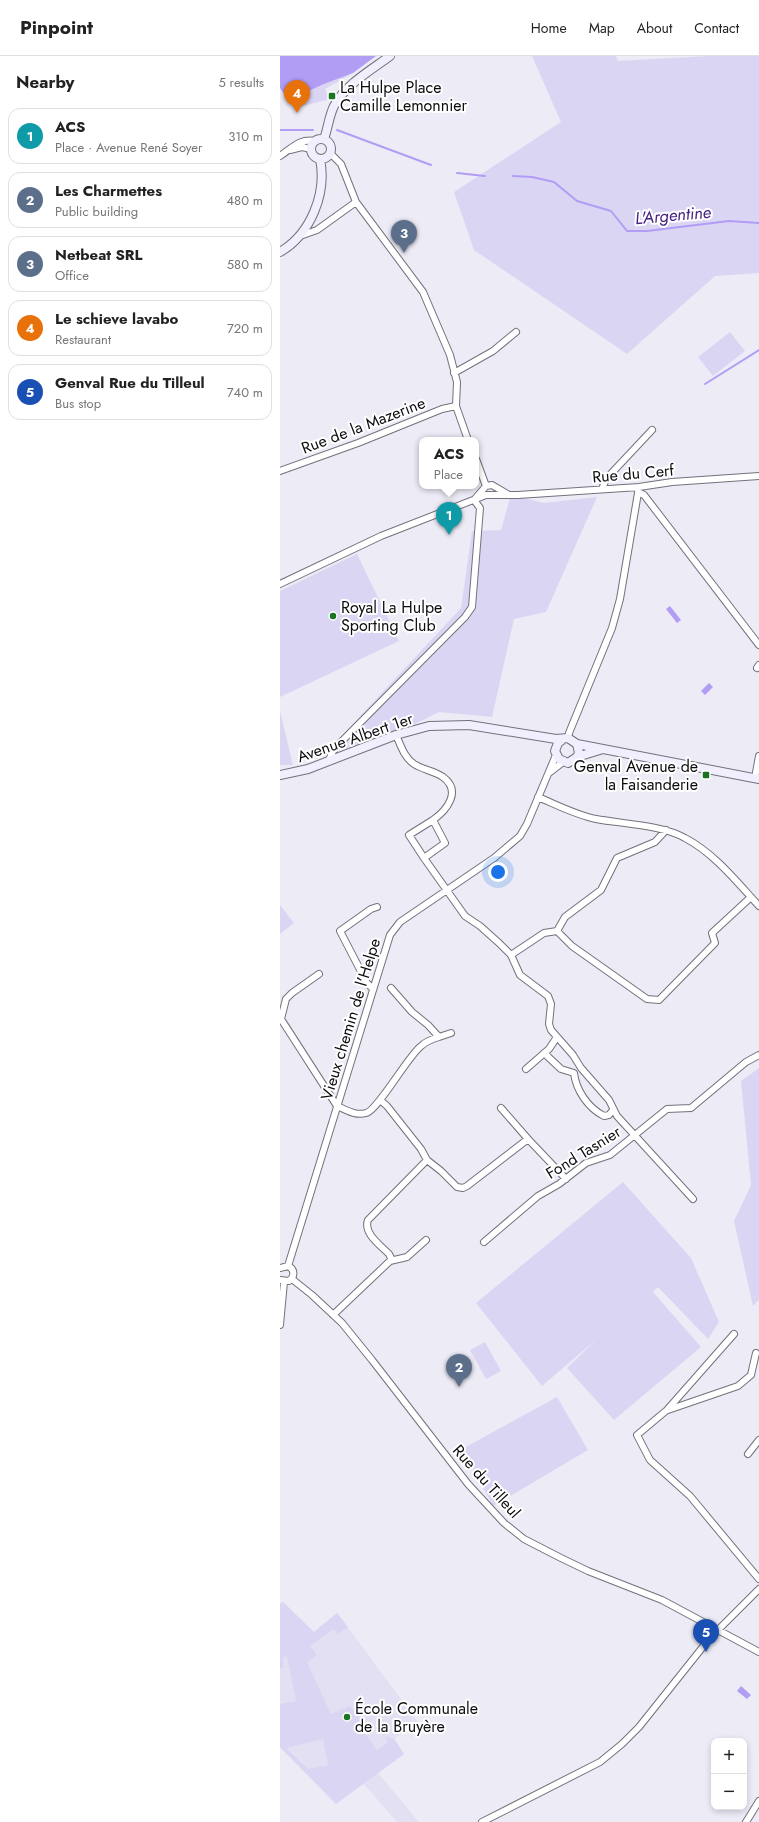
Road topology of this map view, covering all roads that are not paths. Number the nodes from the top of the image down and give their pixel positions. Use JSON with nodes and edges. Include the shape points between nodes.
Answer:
{"nodes":[{"id":1,"x":390,"y":56,"type":"edge"},
{"id":2,"x":324,"y":139,"type":"junction"},
{"id":3,"x":315,"y":141,"type":"junction"},
{"id":4,"x":311,"y":149,"type":"junction"},
{"id":5,"x":288,"y":151,"type":"junction"},
{"id":6,"x":330,"y":153,"type":"junction"},
{"id":7,"x":280,"y":156,"type":"edge"},
{"id":8,"x":320,"y":159,"type":"junction"},
{"id":9,"x":356,"y":202,"type":"junction"},
{"id":10,"x":297,"y":237,"type":"junction"},
{"id":11,"x":280,"y":252,"type":"edge"},
{"id":12,"x":516,"y":332,"type":"dead end"},
{"id":13,"x":454,"y":373,"type":"junction"},
{"id":14,"x":456,"y":406,"type":"junction"},
{"id":15,"x":652,"y":430,"type":"dead end"},
{"id":16,"x":467,"y":437,"type":"edge"},
{"id":17,"x":479,"y":468,"type":"edge"},
{"id":18,"x":280,"y":471,"type":"edge"},
{"id":19,"x":759,"y":476,"type":"edge"},
{"id":20,"x":485,"y":487,"type":"junction"},
{"id":21,"x":602,"y":489,"type":"junction"},
{"id":22,"x":639,"y":489,"type":"junction"},
{"id":23,"x":494,"y":492,"type":"junction"},
{"id":24,"x":486,"y":495,"type":"junction"},
{"id":25,"x":474,"y":500,"type":"junction"},
{"id":26,"x":280,"y":584,"type":"edge"},
{"id":27,"x":759,"y":645,"type":"edge"},
{"id":28,"x":396,"y":735,"type":"junction"},
{"id":29,"x":533,"y":736,"type":"junction"},
{"id":30,"x":565,"y":739,"type":"junction"},
{"id":31,"x":577,"y":744,"type":"junction"},
{"id":32,"x":603,"y":749,"type":"junction"},
{"id":33,"x":556,"y":751,"type":"junction"},
{"id":34,"x":759,"y":756,"type":"edge"},
{"id":35,"x":577,"y":757,"type":"junction"},
{"id":36,"x":329,"y":760,"type":"junction"},
{"id":37,"x":563,"y":762,"type":"junction"},
{"id":38,"x":549,"y":773,"type":"junction"},
{"id":39,"x":280,"y":775,"type":"edge"},
{"id":40,"x":757,"y":778,"type":"edge"},
{"id":41,"x":538,"y":797,"type":"junction"},
{"id":42,"x":433,"y":820,"type":"junction"},
{"id":43,"x":666,"y":830,"type":"junction"},
{"id":44,"x":424,"y":858,"type":"junction"},
{"id":45,"x":446,"y":890,"type":"junction"},
{"id":46,"x":751,"y":897,"type":"junction"},
{"id":47,"x":759,"y":906,"type":"edge"},
{"id":48,"x":377,"y":907,"type":"dead end"},
{"id":49,"x":557,"y":931,"type":"junction"},
{"id":50,"x":511,"y":955,"type":"junction"},
{"id":51,"x":319,"y":974,"type":"dead end"},
{"id":52,"x":372,"y":988,"type":"junction"},
{"id":53,"x":392,"y":988,"type":"dead end"},
{"id":54,"x":451,"y":1033,"type":"dead end"},
{"id":55,"x":439,"y":1037,"type":"junction"},
{"id":56,"x":557,"y":1037,"type":"junction"},
{"id":57,"x":544,"y":1053,"type":"junction"},
{"id":58,"x":759,"y":1056,"type":"edge"},
{"id":59,"x":580,"y":1066,"type":"junction"},
{"id":60,"x":526,"y":1069,"type":"dead end"},
{"id":61,"x":574,"y":1073,"type":"junction"},
{"id":62,"x":380,"y":1100,"type":"junction"},
{"id":63,"x":337,"y":1106,"type":"junction"},
{"id":64,"x":502,"y":1108,"type":"dead end"},
{"id":65,"x":613,"y":1110,"type":"junction"},
{"id":66,"x":635,"y":1135,"type":"junction"},
{"id":67,"x":528,"y":1139,"type":"junction"},
{"id":68,"x":427,"y":1160,"type":"junction"},
{"id":69,"x":566,"y":1179,"type":"junction"},
{"id":70,"x":693,"y":1200,"type":"dead end"},
{"id":71,"x":426,"y":1240,"type":"dead end"},
{"id":72,"x":484,"y":1242,"type":"dead end"},
{"id":73,"x":390,"y":1261,"type":"junction"},
{"id":74,"x":288,"y":1266,"type":"junction"},
{"id":75,"x":280,"y":1268,"type":"edge"},
{"id":76,"x":292,"y":1278,"type":"junction"},
{"id":77,"x":282,"y":1281,"type":"edge"},
{"id":78,"x":333,"y":1315,"type":"junction"},
{"id":79,"x":280,"y":1325,"type":"edge"},
{"id":80,"x":734,"y":1334,"type":"dead end"},
{"id":81,"x":756,"y":1353,"type":"dead end"},
{"id":82,"x":751,"y":1375,"type":"junction"},
{"id":83,"x":759,"y":1375,"type":"edge"},
{"id":84,"x":667,"y":1410,"type":"junction"},
{"id":85,"x":759,"y":1440,"type":"edge"},
{"id":86,"x":748,"y":1454,"type":"dead end"},
{"id":87,"x":759,"y":1579,"type":"edge"},
{"id":88,"x":759,"y":1589,"type":"edge"},
{"id":89,"x":719,"y":1630,"type":"junction"},
{"id":90,"x":759,"y":1652,"type":"edge"},
{"id":91,"x":759,"y":1801,"type":"edge"},
{"id":92,"x":482,"y":1822,"type":"edge"},
{"id":93,"x":746,"y":1822,"type":"edge"}],
"edges":[{"from":1,"to":2,"type":"main road","via":[[346,89],[330,115]]},
{"from":2,"to":3,"type":"main road"},
{"from":2,"to":6,"type":"main road","via":[[331,145]]},
{"from":3,"to":4,"type":"main road"},
{"from":3,"to":5,"type":"street","via":[[309,139],[299,142]]},
{"from":4,"to":5,"type":"street","via":[[302,147]]},
{"from":4,"to":8,"type":"main road","via":[[313,155]]},
{"from":5,"to":7,"type":"street"},
{"from":6,"to":8,"type":"main road","via":[[328,157]]},
{"from":6,"to":9,"type":"street","via":[[341,164]]},
{"from":8,"to":10,"type":"main road","via":[[322,187],[316,208]]},
{"from":9,"to":10,"type":"street","via":[[317,230]]},
{"from":9,"to":13,"type":"street","via":[[424,292],[450,355]]},
{"from":10,"to":11,"type":"main road"},
{"from":12,"to":13,"type":"street","via":[[493,351]]},
{"from":13,"to":14,"type":"street","via":[[457,382]]},
{"from":14,"to":16,"type":"street"},
{"from":14,"to":18,"type":"street","name":"Rue de la Mazerine","via":[[442,408]]},
{"from":15,"to":21,"type":"street","via":[[606,479]]},
{"from":17,"to":20,"type":"street"},
{"from":19,"to":22,"type":"street","name":"Rue du Cerf","via":[[672,482]]},
{"from":20,"to":23,"type":"street","via":[[490,485]]},
{"from":20,"to":24,"type":"street"},
{"from":20,"to":25,"type":"street"},
{"from":21,"to":22,"type":"street","name":"Rue du Cerf"},
{"from":21,"to":23,"type":"street","name":"Rue du Cerf","via":[[509,495]]},
{"from":22,"to":27,"type":"street","name":"Rue du Cerf"},
{"from":22,"to":30,"type":"street","via":[[620,598],[612,628]]},
{"from":23,"to":24,"type":"street"},
{"from":24,"to":25,"type":"street"},
{"from":25,"to":26,"type":"street","via":[[381,536]]},
{"from":25,"to":36,"type":"street","via":[[480,508],[472,606],[341,742]]},
{"from":28,"to":29,"type":"main road","name":"Avenue Albert 1er","via":[[429,726],[470,724]]},
{"from":28,"to":36,"type":"main road","name":"Avenue Albert 1er"},
{"from":28,"to":42,"type":"street","via":[[408,758],[450,783],[450,801],[447,809]]},
{"from":29,"to":30,"type":"main road","name":"Avenue Albert 1er"},
{"from":29,"to":33,"type":"main road","name":"Avenue Albert 1er","via":[[547,741]]},
{"from":30,"to":31,"type":"main road","name":"Avenue Albert 1er"},
{"from":30,"to":33,"type":"main road"},
{"from":31,"to":32,"type":"main road","name":"Avenue Albert 1er"},
{"from":31,"to":35,"type":"main road"},
{"from":32,"to":35,"type":"main road","name":"Avenue Albert 1er"},
{"from":32,"to":40,"type":"main road","name":"Avenue Albert 1er"},
{"from":33,"to":37,"type":"main road","name":"Avenue Albert 1er"},
{"from":33,"to":38,"type":"street","name":"Vieux chemin de l'Helpe"},
{"from":34,"to":40,"type":"street"},
{"from":35,"to":37,"type":"main road","name":"Avenue Albert 1er","via":[[568,763]]},
{"from":36,"to":39,"type":"main road","name":"Avenue Albert 1er","via":[[308,769]]},
{"from":37,"to":38,"type":"street","name":"Vieux chemin de l'Helpe"},
{"from":38,"to":41,"type":"street","name":"Vieux chemin de l'Helpe"},
{"from":41,"to":43,"type":"street","via":[[576,814]]},
{"from":41,"to":45,"type":"street","name":"Vieux chemin de l'Helpe","via":[[527,824],[516,840]]},
{"from":42,"to":44,"type":"street","via":[[445,843]]},
{"from":42,"to":44,"type":"street","via":[[410,835]]},
{"from":43,"to":46,"type":"street","via":[[694,843],[711,856]]},
{"from":43,"to":49,"type":"street","via":[[655,842],[617,858],[601,890],[564,917]]},
{"from":44,"to":45,"type":"street"},
{"from":45,"to":50,"type":"street","via":[[465,916],[480,926]]},
{"from":45,"to":52,"type":"street","name":"Vieux chemin de l'Helpe","via":[[393,929]]},
{"from":46,"to":47,"type":"street"},
{"from":46,"to":49,"type":"street","via":[[712,933],[715,943],[660,1000],[647,999],[572,946]]},
{"from":48,"to":52,"type":"street","via":[[340,931]]},
{"from":49,"to":50,"type":"street","via":[[544,933]]},
{"from":50,"to":56,"type":"street","via":[[520,975],[548,996],[551,1004],[549,1024]]},
{"from":51,"to":63,"type":"street","via":[[286,999],[281,1019]]},
{"from":52,"to":63,"type":"street","name":"Vieux chemin de l'Helpe"},
{"from":53,"to":55,"type":"street","via":[[412,1012]]},
{"from":54,"to":55,"type":"street"},
{"from":55,"to":62,"type":"street","via":[[419,1048],[401,1068]]},
{"from":56,"to":57,"type":"street"},
{"from":56,"to":59,"type":"street","via":[[574,1055]]},
{"from":57,"to":60,"type":"street"},
{"from":57,"to":61,"type":"street","via":[[561,1069]]},
{"from":58,"to":66,"type":"street","name":"Fond Tasnier","via":[[746,1062],[691,1108],[667,1109]]},
{"from":59,"to":61,"type":"street"},
{"from":59,"to":65,"type":"street","via":[[609,1100]]},
{"from":61,"to":65,"type":"street","via":[[578,1090],[596,1110],[604,1116]]},
{"from":62,"to":63,"type":"street","via":[[366,1113],[351,1112]]},
{"from":62,"to":68,"type":"street","via":[[421,1149]]},
{"from":63,"to":74,"type":"street","name":"Vieux chemin de l'Helpe"},
{"from":64,"to":67,"type":"street"},
{"from":65,"to":66,"type":"street"},
{"from":66,"to":69,"type":"street","name":"Fond Tasnier","via":[[610,1155],[586,1163]]},
{"from":66,"to":70,"type":"street"},
{"from":67,"to":68,"type":"street","via":[[463,1188],[457,1187]]},
{"from":67,"to":69,"type":"street"},
{"from":68,"to":73,"type":"street","via":[[366,1225],[368,1232],[389,1254]]},
{"from":69,"to":72,"type":"street","name":"Fond Tasnier","via":[[538,1196]]},
{"from":71,"to":73,"type":"street","via":[[407,1257]]},
{"from":73,"to":78,"type":"street"},
{"from":74,"to":75,"type":"street"},
{"from":74,"to":76,"type":"street","via":[[293,1271]]},
{"from":76,"to":77,"type":"street"},
{"from":76,"to":78,"type":"street","name":"Rue du Tilleul"},
{"from":77,"to":79,"type":"street"},
{"from":78,"to":89,"type":"street","name":"Rue du Tilleul","via":[[372,1360],[468,1484],[504,1523],[524,1539],[588,1571],[662,1600]]},
{"from":80,"to":84,"type":"street"},
{"from":81,"to":82,"type":"street"},
{"from":82,"to":83,"type":"street"},
{"from":82,"to":84,"type":"street","via":[[738,1386]]},
{"from":84,"to":87,"type":"street","via":[[637,1435],[638,1439],[650,1460],[690,1496]]},
{"from":85,"to":86,"type":"street"},
{"from":88,"to":89,"type":"street"},
{"from":89,"to":90,"type":"street","name":"Rue du Tilleul"},
{"from":89,"to":92,"type":"street","via":[[639,1727],[600,1762]]},
{"from":91,"to":93,"type":"street"}]}
